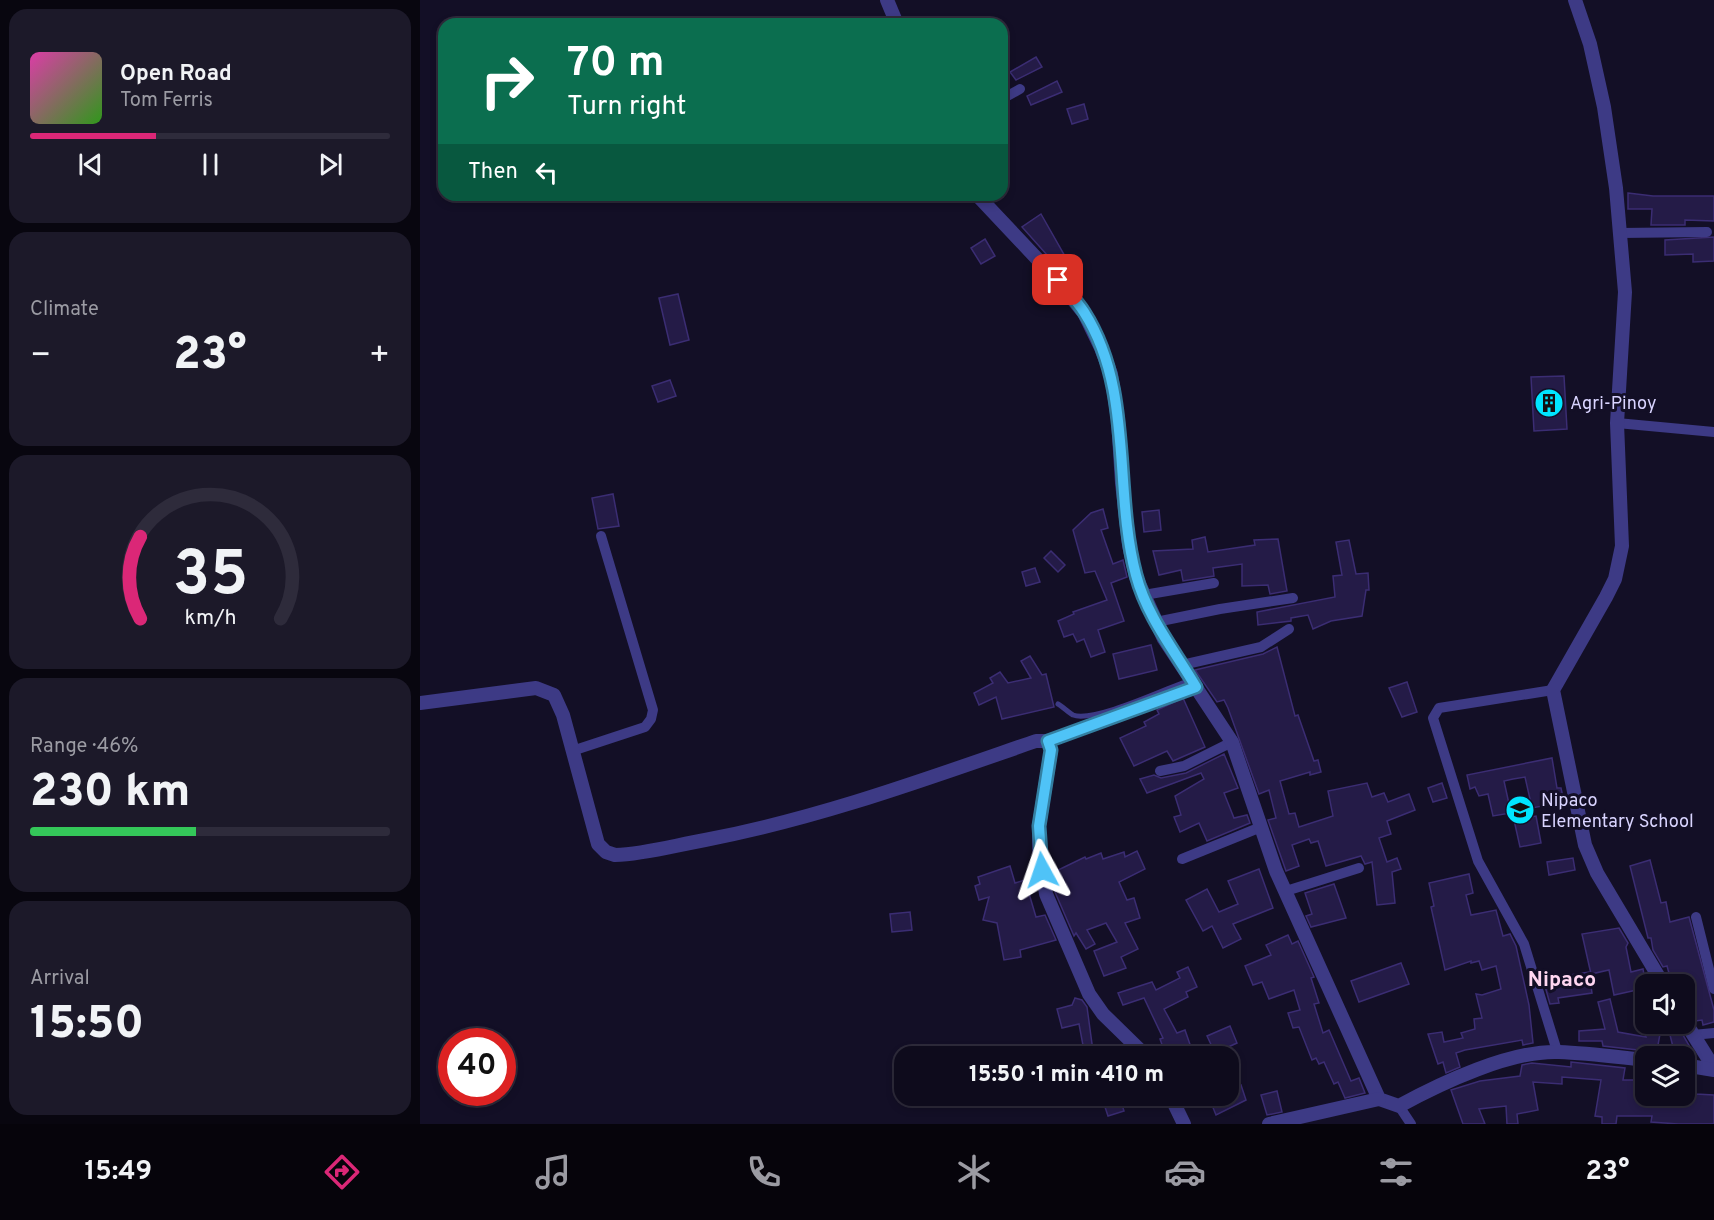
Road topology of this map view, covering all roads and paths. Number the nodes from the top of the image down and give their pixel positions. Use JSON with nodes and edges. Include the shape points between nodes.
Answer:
{"nodes":[{"id":1,"x":887,"y":0,"type":"edge"},
{"id":2,"x":1575,"y":0,"type":"edge"},
{"id":3,"x":894,"y":18,"type":"edge"},
{"id":4,"x":1020,"y":90,"type":"dead end"},
{"id":5,"x":1008,"y":96,"type":"edge"},
{"id":6,"x":983,"y":201,"type":"edge"},
{"id":7,"x":1707,"y":232,"type":"dead end"},
{"id":8,"x":1620,"y":233,"type":"junction"},
{"id":9,"x":1617,"y":423,"type":"junction"},
{"id":10,"x":1714,"y":432,"type":"edge"},
{"id":11,"x":601,"y":536,"type":"dead end"},
{"id":12,"x":1214,"y":582,"type":"dead end"},
{"id":13,"x":1144,"y":595,"type":"junction"},
{"id":14,"x":1293,"y":598,"type":"dead end"},
{"id":15,"x":1156,"y":622,"type":"junction"},
{"id":16,"x":1289,"y":629,"type":"dead end"},
{"id":17,"x":1182,"y":665,"type":"junction"},
{"id":18,"x":1193,"y":683,"type":"junction"},
{"id":19,"x":1553,"y":690,"type":"junction"},
{"id":20,"x":420,"y":702,"type":"edge"},
{"id":21,"x":1058,"y":704,"type":"dead end"},
{"id":22,"x":1048,"y":741,"type":"junction"},
{"id":23,"x":1232,"y":742,"type":"junction"},
{"id":24,"x":572,"y":751,"type":"junction"},
{"id":25,"x":1160,"y":771,"type":"dead end"},
{"id":26,"x":1261,"y":827,"type":"junction"},
{"id":27,"x":1182,"y":859,"type":"dead end"},
{"id":28,"x":1359,"y":868,"type":"dead end"},
{"id":29,"x":1286,"y":891,"type":"junction"},
{"id":30,"x":1696,"y":917,"type":"dead end"},
{"id":31,"x":1657,"y":974,"type":"edge"},
{"id":32,"x":1714,"y":989,"type":"edge"},
{"id":33,"x":1714,"y":1033,"type":"edge"},
{"id":34,"x":1693,"y":1035,"type":"joint"},
{"id":35,"x":1136,"y":1046,"type":"edge"},
{"id":36,"x":1557,"y":1051,"type":"junction"},
{"id":37,"x":1635,"y":1059,"type":"edge"},
{"id":38,"x":1695,"y":1066,"type":"edge"},
{"id":39,"x":1714,"y":1069,"type":"edge"},
{"id":40,"x":1379,"y":1099,"type":"junction"},
{"id":41,"x":1175,"y":1106,"type":"edge"},
{"id":42,"x":1399,"y":1106,"type":"junction"},
{"id":43,"x":1184,"y":1124,"type":"edge"},
{"id":44,"x":1269,"y":1124,"type":"edge"},
{"id":45,"x":1411,"y":1124,"type":"edge"}],
"edges":[{"from":1,"to":3,"type":"street"},
{"from":2,"to":8,"type":"street","via":[[1604,107]]},
{"from":4,"to":5,"type":"street"},
{"from":6,"to":13,"type":"street","via":[[1084,312],[1101,348],[1111,374],[1118,420],[1129,545]]},
{"from":7,"to":8,"type":"street"},
{"from":8,"to":9,"type":"street","via":[[1625,292]]},
{"from":9,"to":10,"type":"street"},
{"from":9,"to":19,"type":"street","via":[[1622,546],[1619,563],[1606,597]]},
{"from":11,"to":24,"type":"street","via":[[653,710],[645,728]]},
{"from":12,"to":13,"type":"street"},
{"from":13,"to":15,"type":"street"},
{"from":14,"to":15,"type":"street"},
{"from":15,"to":17,"type":"street"},
{"from":16,"to":17,"type":"street","via":[[1261,647]]},
{"from":17,"to":18,"type":"street"},
{"from":18,"to":21,"type":"lane","via":[[1087,717],[1074,715]]},
{"from":18,"to":22,"type":"lane"},
{"from":18,"to":23,"type":"street"},
{"from":19,"to":31,"type":"street","via":[[1585,845],[1597,873]]},
{"from":19,"to":36,"type":"street","via":[[1439,708],[1433,718],[1478,861],[1524,944]]},
{"from":20,"to":24,"type":"street","via":[[536,688],[548,691],[558,702]]},
{"from":22,"to":24,"type":"street","via":[[1036,741],[807,817],[627,855],[606,852],[598,844]]},
{"from":22,"to":35,"type":"street","via":[[1051,750],[1039,826],[1046,894],[1089,994]]},
{"from":23,"to":25,"type":"street","via":[[1184,765]]},
{"from":23,"to":26,"type":"street"},
{"from":26,"to":27,"type":"street"},
{"from":26,"to":29,"type":"street"},
{"from":28,"to":29,"type":"street"},
{"from":29,"to":40,"type":"street"},
{"from":30,"to":32,"type":"street"},
{"from":33,"to":34,"type":"street"},
{"from":34,"to":39,"type":"street"},
{"from":36,"to":37,"type":"street"},
{"from":36,"to":42,"type":"street","via":[[1523,1056],[1470,1072]]},
{"from":38,"to":39,"type":"street"},
{"from":40,"to":42,"type":"street"},
{"from":40,"to":44,"type":"street"},
{"from":41,"to":43,"type":"street"},
{"from":42,"to":45,"type":"street"}]}
